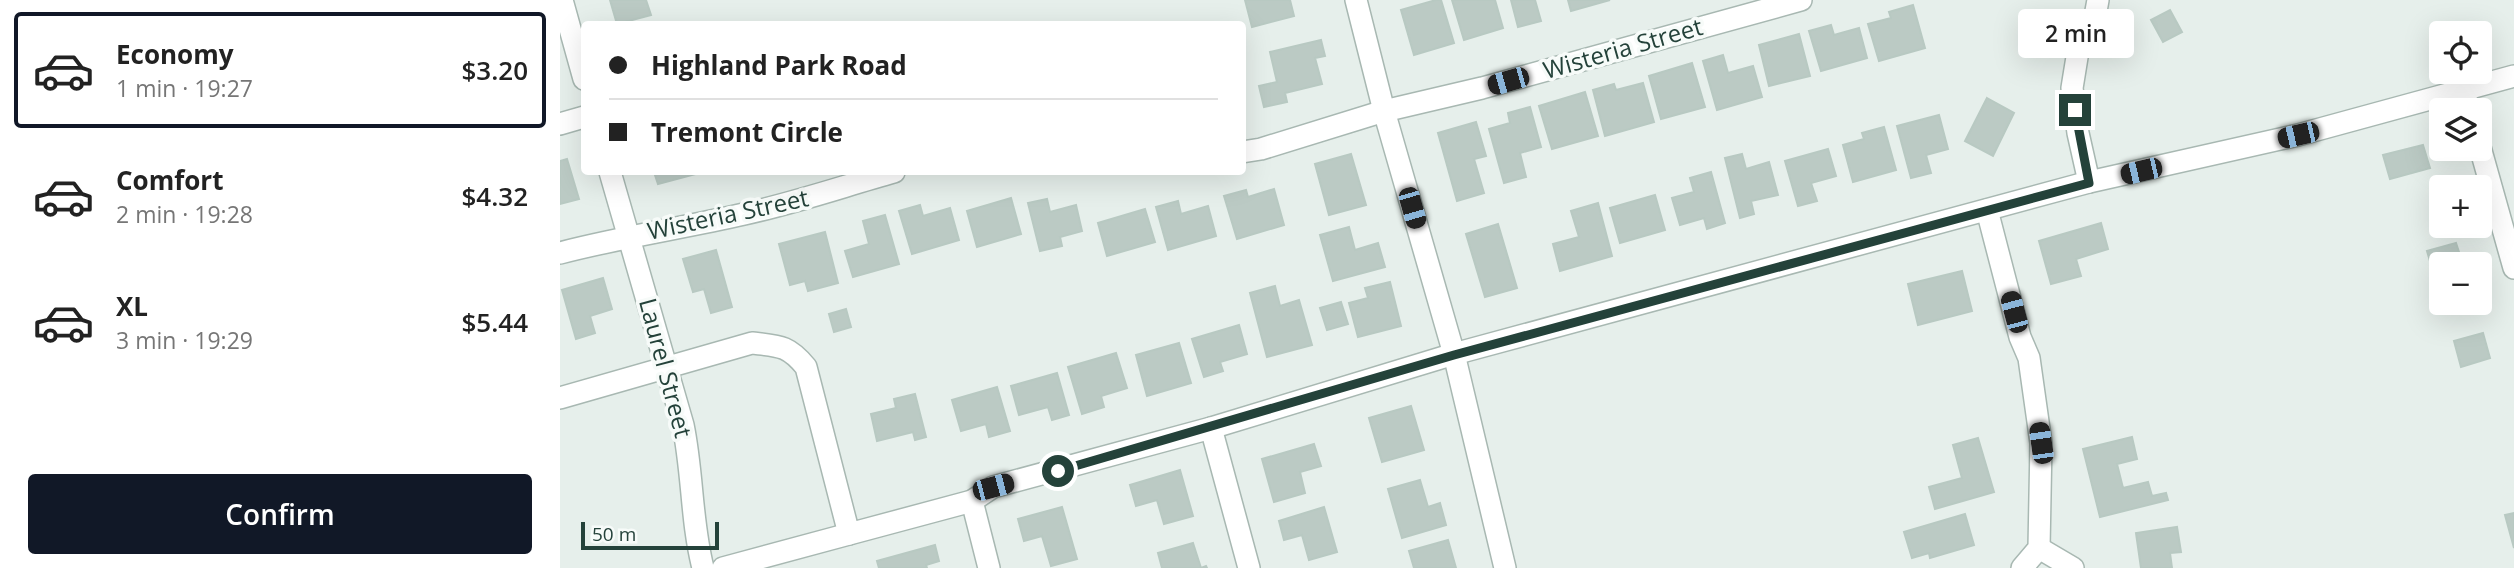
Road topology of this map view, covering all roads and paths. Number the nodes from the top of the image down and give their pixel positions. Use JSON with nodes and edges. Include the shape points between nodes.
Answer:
{"nodes":[{"id":1,"x":561,"y":0,"type":"edge"},
{"id":2,"x":1356,"y":0,"type":"edge"},
{"id":3,"x":1801,"y":0,"type":"edge"},
{"id":4,"x":2098,"y":0,"type":"edge"},
{"id":5,"x":1769,"y":4,"type":"edge"},
{"id":6,"x":581,"y":69,"type":"edge"},
{"id":7,"x":2514,"y":76,"type":"edge"},
{"id":8,"x":2471,"y":98,"type":"edge"},
{"id":9,"x":2429,"y":108,"type":"edge"},
{"id":10,"x":1384,"y":111,"type":"junction"},
{"id":11,"x":581,"y":118,"type":"edge"},
{"id":12,"x":560,"y":124,"type":"edge"},
{"id":13,"x":1246,"y":151,"type":"edge"},
{"id":14,"x":2484,"y":161,"type":"edge"},
{"id":15,"x":611,"y":175,"type":"edge"},
{"id":16,"x":885,"y":175,"type":"edge"},
{"id":17,"x":2089,"y":183,"type":"junction"},
{"id":18,"x":1987,"y":210,"type":"junction"},
{"id":19,"x":628,"y":237,"type":"junction"},
{"id":20,"x":560,"y":253,"type":"edge"},
{"id":21,"x":2514,"y":268,"type":"edge"},
{"id":22,"x":1454,"y":355,"type":"junction"},
{"id":23,"x":667,"y":367,"type":"junction"},
{"id":24,"x":560,"y":398,"type":"edge"},
{"id":25,"x":1211,"y":428,"type":"junction"},
{"id":26,"x":972,"y":501,"type":"junction"},
{"id":27,"x":849,"y":534,"type":"junction"},
{"id":28,"x":2039,"y":548,"type":"junction"},
{"id":29,"x":703,"y":568,"type":"edge"},
{"id":30,"x":723,"y":568,"type":"edge"},
{"id":31,"x":989,"y":568,"type":"edge"},
{"id":32,"x":1250,"y":568,"type":"edge"},
{"id":33,"x":1505,"y":568,"type":"edge"},
{"id":34,"x":2022,"y":568,"type":"edge"},
{"id":35,"x":2073,"y":568,"type":"edge"}],
"edges":[{"from":1,"to":6,"type":"street"},
{"from":2,"to":10,"type":"street"},
{"from":3,"to":5,"type":"street","name":"Wisteria Street"},
{"from":4,"to":17,"type":"street","via":[[2094,22],[2078,51],[2073,88]]},
{"from":5,"to":10,"type":"street","name":"Wisteria Street","via":[[1482,88]]},
{"from":7,"to":8,"type":"street"},
{"from":9,"to":17,"type":"street"},
{"from":10,"to":13,"type":"street","name":"Wisteria Street"},
{"from":10,"to":22,"type":"street"},
{"from":11,"to":12,"type":"street"},
{"from":14,"to":21,"type":"street"},
{"from":15,"to":19,"type":"street","name":"Laurel Street"},
{"from":16,"to":19,"type":"street","name":"Wisteria Street","via":[[743,215]]},
{"from":17,"to":18,"type":"street"},
{"from":18,"to":22,"type":"street"},
{"from":18,"to":28,"type":"street","via":[[2029,358],[2041,443]]},
{"from":19,"to":20,"type":"street","name":"Wisteria Street"},
{"from":19,"to":23,"type":"street","name":"Laurel Street"},
{"from":22,"to":25,"type":"street"},
{"from":22,"to":33,"type":"street"},
{"from":23,"to":24,"type":"street"},
{"from":23,"to":27,"type":"street","via":[[752,343],[785,347],[796,354],[806,367]]},
{"from":23,"to":29,"type":"street","name":"Laurel Street","via":[[686,442]]},
{"from":25,"to":26,"type":"street","via":[[993,487]]},
{"from":25,"to":32,"type":"street"},
{"from":26,"to":27,"type":"street"},
{"from":26,"to":31,"type":"street"},
{"from":27,"to":30,"type":"street"},
{"from":28,"to":34,"type":"street"},
{"from":28,"to":35,"type":"street"}]}
